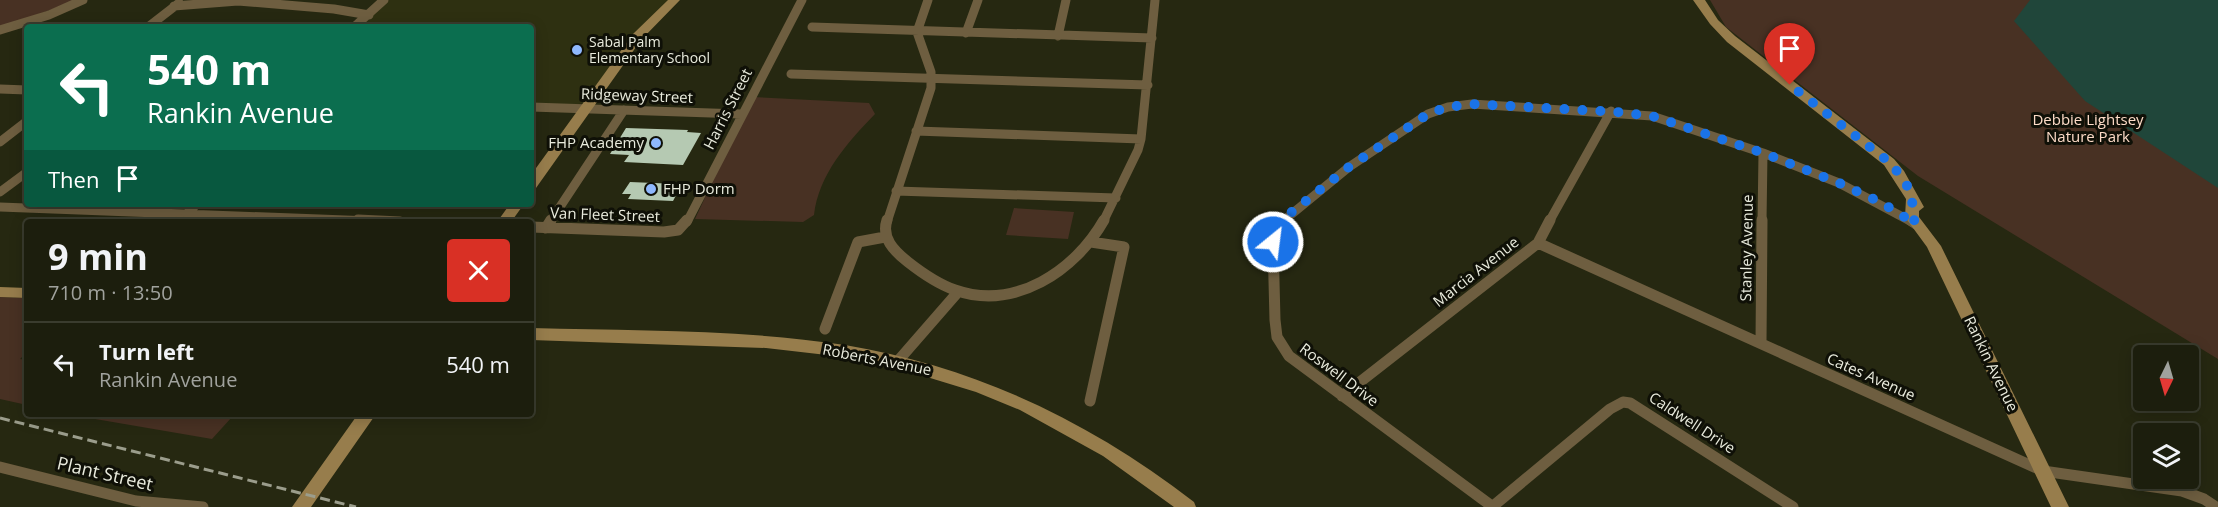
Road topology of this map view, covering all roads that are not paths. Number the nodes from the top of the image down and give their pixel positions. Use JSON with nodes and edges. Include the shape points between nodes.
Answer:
{"nodes":[{"id":1,"x":83,"y":0,"type":"edge"},
{"id":2,"x":182,"y":0,"type":"edge"},
{"id":3,"x":384,"y":0,"type":"edge"},
{"id":4,"x":674,"y":0,"type":"edge"},
{"id":5,"x":802,"y":0,"type":"edge"},
{"id":6,"x":928,"y":0,"type":"edge"},
{"id":7,"x":978,"y":0,"type":"edge"},
{"id":8,"x":1066,"y":0,"type":"edge"},
{"id":9,"x":1155,"y":0,"type":"edge"},
{"id":10,"x":1699,"y":0,"type":"edge"},
{"id":11,"x":174,"y":6,"type":"junction"},
{"id":12,"x":369,"y":15,"type":"junction"},
{"id":13,"x":152,"y":24,"type":"edge"},
{"id":14,"x":358,"y":24,"type":"edge"},
{"id":15,"x":812,"y":27,"type":"dead end"},
{"id":16,"x":0,"y":30,"type":"edge"},
{"id":17,"x":918,"y":31,"type":"junction"},
{"id":18,"x":966,"y":33,"type":"junction"},
{"id":19,"x":1058,"y":36,"type":"junction"},
{"id":20,"x":1152,"y":38,"type":"junction"},
{"id":21,"x":791,"y":74,"type":"dead end"},
{"id":22,"x":932,"y":78,"type":"junction"},
{"id":23,"x":1148,"y":85,"type":"junction"},
{"id":24,"x":0,"y":89,"type":"edge"},
{"id":25,"x":24,"y":90,"type":"edge"},
{"id":26,"x":534,"y":107,"type":"edge"},
{"id":27,"x":584,"y":109,"type":"junction"},
{"id":28,"x":624,"y":110,"type":"junction"},
{"id":29,"x":1611,"y":111,"type":"junction"},
{"id":30,"x":741,"y":114,"type":"junction"},
{"id":31,"x":24,"y":123,"type":"edge"},
{"id":32,"x":916,"y":132,"type":"junction"},
{"id":33,"x":1141,"y":139,"type":"junction"},
{"id":34,"x":0,"y":142,"type":"edge"},
{"id":35,"x":1763,"y":153,"type":"junction"},
{"id":36,"x":24,"y":174,"type":"edge"},
{"id":37,"x":534,"y":178,"type":"edge"},
{"id":38,"x":896,"y":191,"type":"junction"},
{"id":39,"x":0,"y":192,"type":"edge"},
{"id":40,"x":1116,"y":198,"type":"junction"},
{"id":41,"x":0,"y":207,"type":"edge"},
{"id":42,"x":194,"y":207,"type":"edge"},
{"id":43,"x":182,"y":218,"type":"edge"},
{"id":44,"x":238,"y":219,"type":"edge"},
{"id":45,"x":1916,"y":224,"type":"junction"},
{"id":46,"x":534,"y":227,"type":"edge"},
{"id":47,"x":546,"y":228,"type":"junction"},
{"id":48,"x":678,"y":230,"type":"joint"},
{"id":49,"x":885,"y":237,"type":"junction"},
{"id":50,"x":1091,"y":242,"type":"junction"},
{"id":51,"x":1538,"y":243,"type":"junction"},
{"id":52,"x":0,"y":292,"type":"edge"},
{"id":53,"x":958,"y":292,"type":"junction"},
{"id":54,"x":24,"y":293,"type":"edge"},
{"id":55,"x":825,"y":329,"type":"dead end"},
{"id":56,"x":534,"y":334,"type":"edge"},
{"id":57,"x":1761,"y":343,"type":"junction"},
{"id":58,"x":897,"y":362,"type":"junction"},
{"id":59,"x":1342,"y":396,"type":"junction"},
{"id":60,"x":1090,"y":401,"type":"dead end"},
{"id":61,"x":365,"y":417,"type":"edge"},
{"id":62,"x":0,"y":467,"type":"edge"},
{"id":63,"x":2043,"y":471,"type":"junction"},
{"id":64,"x":203,"y":507,"type":"edge"},
{"id":65,"x":301,"y":507,"type":"edge"},
{"id":66,"x":1187,"y":507,"type":"edge"},
{"id":67,"x":1493,"y":507,"type":"edge"},
{"id":68,"x":1793,"y":507,"type":"edge"},
{"id":69,"x":2060,"y":507,"type":"edge"},
{"id":70,"x":2216,"y":507,"type":"edge"}],
"edges":[{"from":1,"to":16,"type":"street"},
{"from":2,"to":11,"type":"street"},
{"from":3,"to":12,"type":"street"},
{"from":4,"to":27,"type":"street","via":[[637,37]]},
{"from":5,"to":30,"type":"street","name":"Harris Street"},
{"from":6,"to":17,"type":"street"},
{"from":7,"to":18,"type":"street"},
{"from":8,"to":19,"type":"street"},
{"from":9,"to":20,"type":"street"},
{"from":10,"to":45,"type":"street","name":"Rankin Avenue","via":[[1731,39],[1889,162],[1912,200]]},
{"from":11,"to":12,"type":"street","via":[[238,2]]},
{"from":11,"to":13,"type":"street"},
{"from":12,"to":14,"type":"street"},
{"from":15,"to":17,"type":"street"},
{"from":17,"to":18,"type":"street"},
{"from":17,"to":22,"type":"street"},
{"from":18,"to":19,"type":"street"},
{"from":19,"to":20,"type":"street"},
{"from":20,"to":23,"type":"street"},
{"from":21,"to":22,"type":"street"},
{"from":22,"to":23,"type":"street"},
{"from":22,"to":32,"type":"street"},
{"from":23,"to":33,"type":"street"},
{"from":24,"to":25,"type":"street"},
{"from":26,"to":27,"type":"street","name":"Ridgeway Street"},
{"from":27,"to":28,"type":"street","name":"Ridgeway Street"},
{"from":27,"to":37,"type":"street"},
{"from":28,"to":30,"type":"street","name":"Ridgeway Street"},
{"from":28,"to":47,"type":"street"},
{"from":29,"to":35,"type":"street","name":"Roswell Drive","via":[[1652,116]]},
{"from":29,"to":51,"type":"street","name":"Marcia Avenue"},
{"from":29,"to":59,"type":"street","name":"Roswell Drive","via":[[1472,104],[1436,110],[1349,167],[1288,215],[1273,242],[1277,337],[1289,356]]},
{"from":30,"to":48,"type":"street","name":"Harris Street","via":[[686,223]]},
{"from":31,"to":34,"type":"street"},
{"from":32,"to":33,"type":"street"},
{"from":32,"to":38,"type":"street"},
{"from":33,"to":40,"type":"street"},
{"from":35,"to":45,"type":"street","name":"Roswell Drive","via":[[1862,193]]},
{"from":35,"to":57,"type":"street","name":"Stanley Avenue"},
{"from":36,"to":39,"type":"street"},
{"from":38,"to":40,"type":"street"},
{"from":38,"to":49,"type":"street","via":[[886,219]]},
{"from":40,"to":50,"type":"street"},
{"from":41,"to":43,"type":"street"},
{"from":42,"to":43,"type":"street"},
{"from":43,"to":44,"type":"street"},
{"from":45,"to":63,"type":"street","name":"Rankin Avenue","via":[[1934,246]]},
{"from":46,"to":47,"type":"street","name":"Van Fleet Street"},
{"from":47,"to":48,"type":"street","name":"Van Fleet Street"},
{"from":49,"to":53,"type":"street","via":[[908,261],[941,285]]},
{"from":49,"to":55,"type":"street","via":[[858,242]]},
{"from":50,"to":53,"type":"street","via":[[1071,265],[1040,283],[980,296]]},
{"from":50,"to":60,"type":"street","via":[[1124,247]]},
{"from":51,"to":57,"type":"street","name":"Cates Avenue"},
{"from":51,"to":59,"type":"street","name":"Marcia Avenue"},
{"from":52,"to":54,"type":"street"},
{"from":53,"to":58,"type":"street"},
{"from":56,"to":58,"type":"street","name":"Roberts Avenue","via":[[797,346]]},
{"from":57,"to":63,"type":"street","name":"Cates Avenue"},
{"from":58,"to":66,"type":"street","name":"Roberts Avenue","via":[[967,381],[1052,417],[1127,461]]},
{"from":59,"to":67,"type":"street","name":"Roswell Drive"},
{"from":61,"to":65,"type":"street"},
{"from":62,"to":64,"type":"street","name":"Plant Street","via":[[136,501]]},
{"from":63,"to":69,"type":"street","name":"Rankin Avenue"},
{"from":63,"to":70,"type":"street","name":"Cates Avenue","via":[[2182,491]]},
{"from":67,"to":68,"type":"street","name":"Caldwell Drive","via":[[1623,402]]}]}
